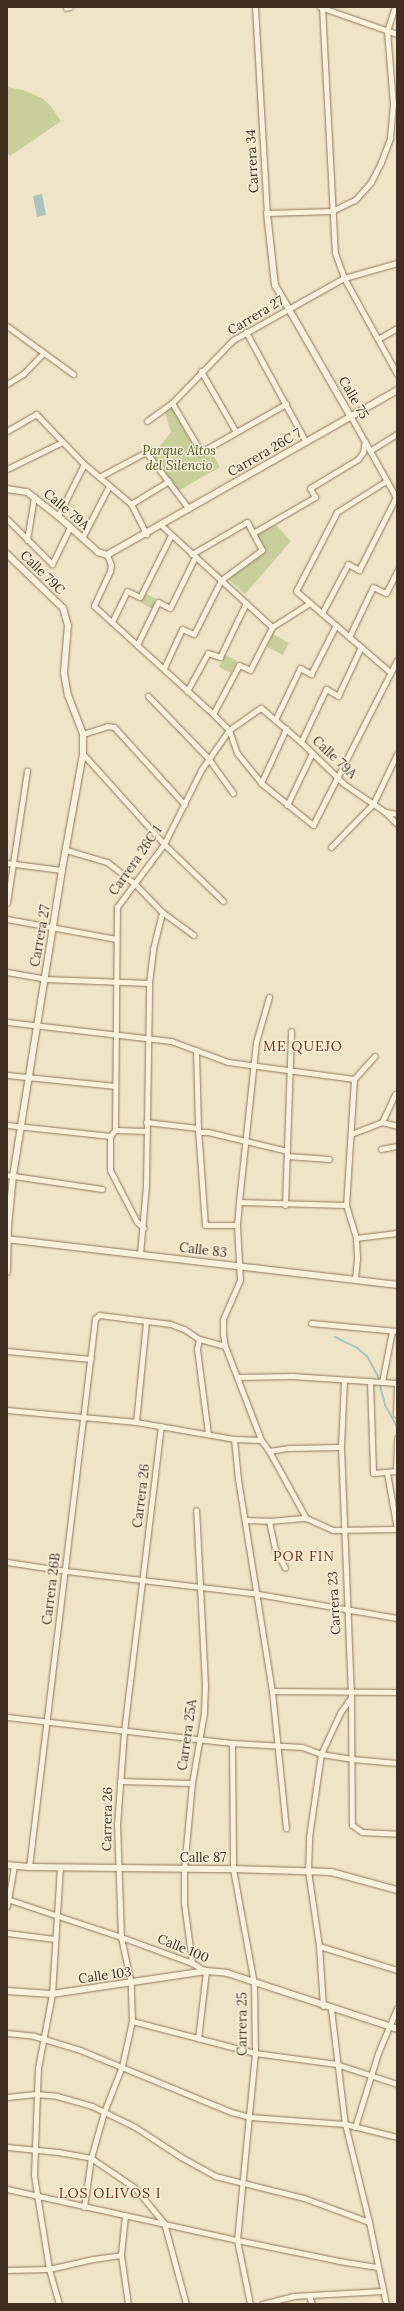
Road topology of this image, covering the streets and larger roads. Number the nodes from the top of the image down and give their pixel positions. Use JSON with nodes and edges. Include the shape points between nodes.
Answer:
{"nodes":[{"id":1,"x":255,"y":7,"type":"edge"},
{"id":2,"x":321,"y":7,"type":"edge"},
{"id":3,"x":395,"y":7,"type":"edge"},
{"id":4,"x":387,"y":31,"type":"junction"},
{"id":5,"x":397,"y":34,"type":"edge"},
{"id":6,"x":395,"y":105,"type":"edge"},
{"id":7,"x":332,"y":211,"type":"junction"},
{"id":8,"x":266,"y":213,"type":"junction"},
{"id":9,"x":397,"y":264,"type":"edge"},
{"id":10,"x":344,"y":278,"type":"junction"},
{"id":11,"x":289,"y":308,"type":"junction"},
{"id":12,"x":7,"y":326,"type":"edge"},
{"id":13,"x":397,"y":328,"type":"edge"},
{"id":14,"x":246,"y":332,"type":"junction"},
{"id":15,"x":378,"y":338,"type":"junction"},
{"id":16,"x":43,"y":353,"type":"junction"},
{"id":17,"x":201,"y":371,"type":"junction"},
{"id":18,"x":73,"y":374,"type":"dead end"},
{"id":19,"x":397,"y":374,"type":"edge"},
{"id":20,"x":7,"y":384,"type":"edge"},
{"id":21,"x":397,"y":390,"type":"edge"},
{"id":22,"x":172,"y":403,"type":"junction"},
{"id":23,"x":286,"y":404,"type":"junction"},
{"id":24,"x":351,"y":416,"type":"junction"},
{"id":25,"x":147,"y":421,"type":"dead end"},
{"id":26,"x":7,"y":431,"type":"edge"},
{"id":27,"x":236,"y":432,"type":"junction"},
{"id":28,"x":397,"y":434,"type":"edge"},
{"id":29,"x":365,"y":441,"type":"junction"},
{"id":30,"x":62,"y":442,"type":"junction"},
{"id":31,"x":306,"y":442,"type":"junction"},
{"id":32,"x":371,"y":450,"type":"junction"},
{"id":33,"x":84,"y":464,"type":"junction"},
{"id":34,"x":7,"y":469,"type":"edge"},
{"id":35,"x":99,"y":477,"type":"junction"},
{"id":36,"x":169,"y":481,"type":"junction"},
{"id":37,"x":386,"y":481,"type":"junction"},
{"id":38,"x":109,"y":486,"type":"junction"},
{"id":39,"x":7,"y":489,"type":"edge"},
{"id":40,"x":34,"y":497,"type":"junction"},
{"id":41,"x":396,"y":498,"type":"edge"},
{"id":42,"x":131,"y":504,"type":"junction"},
{"id":43,"x":189,"y":509,"type":"junction"},
{"id":44,"x":58,"y":516,"type":"junction"},
{"id":45,"x":7,"y":519,"type":"edge"},
{"id":46,"x":161,"y":525,"type":"junction"},
{"id":47,"x":70,"y":527,"type":"junction"},
{"id":48,"x":253,"y":533,"type":"junction"},
{"id":49,"x":146,"y":534,"type":"junction"},
{"id":50,"x":171,"y":535,"type":"junction"},
{"id":51,"x":82,"y":538,"type":"junction"},
{"id":52,"x":27,"y":540,"type":"junction"},
{"id":53,"x":7,"y":554,"type":"edge"},
{"id":54,"x":107,"y":555,"type":"junction"},
{"id":55,"x":194,"y":555,"type":"junction"},
{"id":56,"x":397,"y":570,"type":"edge"},
{"id":57,"x":221,"y":580,"type":"junction"},
{"id":58,"x":246,"y":603,"type":"junction"},
{"id":59,"x":310,"y":603,"type":"junction"},
{"id":60,"x":62,"y":608,"type":"joint"},
{"id":61,"x":322,"y":613,"type":"junction"},
{"id":62,"x":112,"y":622,"type":"junction"},
{"id":63,"x":336,"y":625,"type":"junction"},
{"id":64,"x":272,"y":627,"type":"junction"},
{"id":65,"x":349,"y":636,"type":"junction"},
{"id":66,"x":138,"y":645,"type":"junction"},
{"id":67,"x":361,"y":647,"type":"junction"},
{"id":68,"x":397,"y":660,"type":"edge"},
{"id":69,"x":164,"y":668,"type":"junction"},
{"id":70,"x":391,"y":673,"type":"junction"},
{"id":71,"x":187,"y":691,"type":"junction"},
{"id":72,"x":148,"y":696,"type":"dead end"},
{"id":73,"x":261,"y":708,"type":"joint"},
{"id":74,"x":213,"y":714,"type":"junction"},
{"id":75,"x":275,"y":720,"type":"junction"},
{"id":76,"x":286,"y":729,"type":"junction"},
{"id":77,"x":229,"y":730,"type":"junction"},
{"id":78,"x":83,"y":734,"type":"junction"},
{"id":79,"x":301,"y":742,"type":"junction"},
{"id":80,"x":312,"y":753,"type":"junction"},
{"id":81,"x":83,"y":754,"type":"junction"},
{"id":82,"x":397,"y":754,"type":"edge"},
{"id":83,"x":208,"y":758,"type":"junction"},
{"id":84,"x":27,"y":770,"type":"dead end"},
{"id":85,"x":337,"y":777,"type":"junction"},
{"id":86,"x":261,"y":783,"type":"junction"},
{"id":87,"x":233,"y":793,"type":"dead end"},
{"id":88,"x":373,"y":804,"type":"junction"},
{"id":89,"x":185,"y":805,"type":"junction"},
{"id":90,"x":287,"y":805,"type":"junction"},
{"id":91,"x":385,"y":812,"type":"junction"},
{"id":92,"x":397,"y":814,"type":"edge"},
{"id":93,"x":397,"y":824,"type":"edge"},
{"id":94,"x":164,"y":844,"type":"junction"},
{"id":95,"x":331,"y":847,"type":"dead end"},
{"id":96,"x":66,"y":850,"type":"junction"},
{"id":97,"x":10,"y":864,"type":"edge"},
{"id":98,"x":62,"y":870,"type":"junction"},
{"id":99,"x":134,"y":884,"type":"junction"},
{"id":100,"x":222,"y":901,"type":"dead end"},
{"id":101,"x":7,"y":903,"type":"edge"},
{"id":102,"x":162,"y":912,"type":"junction"},
{"id":103,"x":7,"y":919,"type":"edge"},
{"id":104,"x":53,"y":928,"type":"junction"},
{"id":105,"x":194,"y":935,"type":"dead end"},
{"id":106,"x":116,"y":939,"type":"junction"},
{"id":107,"x":7,"y":972,"type":"edge"},
{"id":108,"x":45,"y":979,"type":"junction"},
{"id":109,"x":116,"y":983,"type":"junction"},
{"id":110,"x":149,"y":983,"type":"junction"},
{"id":111,"x":269,"y":997,"type":"dead end"},
{"id":112,"x":7,"y":1022,"type":"edge"},
{"id":113,"x":37,"y":1027,"type":"junction"},
{"id":114,"x":291,"y":1031,"type":"dead end"},
{"id":115,"x":116,"y":1034,"type":"junction"},
{"id":116,"x":148,"y":1038,"type":"junction"},
{"id":117,"x":196,"y":1050,"type":"junction"},
{"id":118,"x":375,"y":1056,"type":"dead end"},
{"id":119,"x":254,"y":1066,"type":"junction"},
{"id":120,"x":291,"y":1071,"type":"junction"},
{"id":121,"x":7,"y":1075,"type":"edge"},
{"id":122,"x":29,"y":1079,"type":"junction"},
{"id":123,"x":354,"y":1079,"type":"junction"},
{"id":124,"x":115,"y":1086,"type":"junction"},
{"id":125,"x":395,"y":1094,"type":"dead end"},
{"id":126,"x":146,"y":1122,"type":"junction"},
{"id":127,"x":382,"y":1122,"type":"junction"},
{"id":128,"x":7,"y":1125,"type":"edge"},
{"id":129,"x":397,"y":1126,"type":"edge"},
{"id":130,"x":20,"y":1128,"type":"junction"},
{"id":131,"x":115,"y":1130,"type":"junction"},
{"id":132,"x":198,"y":1130,"type":"junction"},
{"id":133,"x":146,"y":1132,"type":"junction"},
{"id":134,"x":351,"y":1134,"type":"junction"},
{"id":135,"x":110,"y":1136,"type":"junction"},
{"id":136,"x":245,"y":1142,"type":"junction"},
{"id":137,"x":397,"y":1146,"type":"edge"},
{"id":138,"x":381,"y":1149,"type":"dead end"},
{"id":139,"x":287,"y":1154,"type":"junction"},
{"id":140,"x":329,"y":1159,"type":"dead end"},
{"id":141,"x":10,"y":1175,"type":"edge"},
{"id":142,"x":102,"y":1189,"type":"dead end"},
{"id":143,"x":239,"y":1202,"type":"junction"},
{"id":144,"x":285,"y":1205,"type":"junction"},
{"id":145,"x":346,"y":1205,"type":"junction"},
{"id":146,"x":8,"y":1225,"type":"edge"},
{"id":147,"x":237,"y":1225,"type":"junction"},
{"id":148,"x":144,"y":1228,"type":"junction"},
{"id":149,"x":397,"y":1233,"type":"edge"},
{"id":150,"x":356,"y":1238,"type":"junction"},
{"id":151,"x":7,"y":1239,"type":"edge"},
{"id":152,"x":140,"y":1254,"type":"junction"},
{"id":153,"x":239,"y":1266,"type":"junction"},
{"id":154,"x":7,"y":1272,"type":"edge"},
{"id":155,"x":355,"y":1279,"type":"junction"},
{"id":156,"x":397,"y":1285,"type":"edge"},
{"id":157,"x":146,"y":1321,"type":"junction"},
{"id":158,"x":310,"y":1323,"type":"dead end"},
{"id":159,"x":395,"y":1331,"type":"edge"},
{"id":160,"x":199,"y":1339,"type":"junction"},
{"id":161,"x":225,"y":1346,"type":"junction"},
{"id":162,"x":7,"y":1351,"type":"edge"},
{"id":163,"x":91,"y":1359,"type":"junction"},
{"id":164,"x":236,"y":1377,"type":"junction"},
{"id":165,"x":344,"y":1380,"type":"junction"},
{"id":166,"x":370,"y":1381,"type":"junction"},
{"id":167,"x":380,"y":1382,"type":"junction"},
{"id":168,"x":397,"y":1383,"type":"edge"},
{"id":169,"x":7,"y":1410,"type":"edge"},
{"id":170,"x":396,"y":1414,"type":"dead end"},
{"id":171,"x":84,"y":1416,"type":"junction"},
{"id":172,"x":136,"y":1422,"type":"junction"},
{"id":173,"x":161,"y":1426,"type":"junction"},
{"id":174,"x":208,"y":1434,"type":"junction"},
{"id":175,"x":397,"y":1438,"type":"edge"},
{"id":176,"x":234,"y":1439,"type":"junction"},
{"id":177,"x":261,"y":1440,"type":"junction"},
{"id":178,"x":341,"y":1447,"type":"junction"},
{"id":179,"x":269,"y":1451,"type":"junction"},
{"id":180,"x":387,"y":1473,"type":"junction"},
{"id":181,"x":196,"y":1510,"type":"dead end"},
{"id":182,"x":306,"y":1518,"type":"junction"},
{"id":183,"x":245,"y":1520,"type":"junction"},
{"id":184,"x":269,"y":1521,"type":"junction"},
{"id":185,"x":397,"y":1529,"type":"edge"},
{"id":186,"x":343,"y":1530,"type":"junction"},
{"id":187,"x":7,"y":1562,"type":"edge"},
{"id":188,"x":285,"y":1568,"type":"dead end"},
{"id":189,"x":66,"y":1571,"type":"junction"},
{"id":190,"x":143,"y":1581,"type":"junction"},
{"id":191,"x":200,"y":1588,"type":"junction"},
{"id":192,"x":258,"y":1594,"type":"junction"},
{"id":193,"x":346,"y":1610,"type":"junction"},
{"id":194,"x":397,"y":1618,"type":"edge"},
{"id":195,"x":272,"y":1691,"type":"junction"},
{"id":196,"x":397,"y":1692,"type":"edge"},
{"id":197,"x":351,"y":1695,"type":"junction"},
{"id":198,"x":7,"y":1716,"type":"edge"},
{"id":199,"x":47,"y":1722,"type":"junction"},
{"id":200,"x":124,"y":1731,"type":"junction"},
{"id":201,"x":200,"y":1740,"type":"junction"},
{"id":202,"x":232,"y":1743,"type":"junction"},
{"id":203,"x":279,"y":1746,"type":"junction"},
{"id":204,"x":321,"y":1754,"type":"junction"},
{"id":205,"x":352,"y":1760,"type":"junction"},
{"id":206,"x":397,"y":1763,"type":"edge"},
{"id":207,"x":120,"y":1781,"type":"junction"},
{"id":208,"x":192,"y":1783,"type":"junction"},
{"id":209,"x":286,"y":1828,"type":"dead end"},
{"id":210,"x":397,"y":1834,"type":"edge"},
{"id":211,"x":10,"y":1865,"type":"edge"},
{"id":212,"x":29,"y":1867,"type":"junction"},
{"id":213,"x":60,"y":1867,"type":"junction"},
{"id":214,"x":119,"y":1869,"type":"junction"},
{"id":215,"x":184,"y":1869,"type":"junction"},
{"id":216,"x":233,"y":1869,"type":"junction"},
{"id":217,"x":308,"y":1871,"type":"junction"},
{"id":218,"x":397,"y":1890,"type":"edge"},
{"id":219,"x":8,"y":1899,"type":"edge"},
{"id":220,"x":7,"y":1906,"type":"edge"},
{"id":221,"x":57,"y":1915,"type":"junction"},
{"id":222,"x":7,"y":1933,"type":"edge"},
{"id":223,"x":122,"y":1937,"type":"junction"},
{"id":224,"x":54,"y":1940,"type":"junction"},
{"id":225,"x":319,"y":1946,"type":"junction"},
{"id":226,"x":192,"y":1963,"type":"junction"},
{"id":227,"x":397,"y":1970,"type":"edge"},
{"id":228,"x":206,"y":1971,"type":"junction"},
{"id":229,"x":254,"y":1983,"type":"junction"},
{"id":230,"x":131,"y":1984,"type":"junction"},
{"id":231,"x":7,"y":1991,"type":"edge"},
{"id":232,"x":52,"y":1994,"type":"junction"},
{"id":233,"x":323,"y":2006,"type":"junction"},
{"id":234,"x":331,"y":2008,"type":"junction"},
{"id":235,"x":397,"y":2008,"type":"edge"},
{"id":236,"x":132,"y":2021,"type":"junction"},
{"id":237,"x":389,"y":2026,"type":"junction"},
{"id":238,"x":397,"y":2029,"type":"edge"},
{"id":239,"x":7,"y":2033,"type":"edge"},
{"id":240,"x":44,"y":2039,"type":"junction"},
{"id":241,"x":198,"y":2039,"type":"junction"},
{"id":242,"x":255,"y":2053,"type":"junction"},
{"id":243,"x":336,"y":2064,"type":"junction"},
{"id":244,"x":122,"y":2066,"type":"junction"},
{"id":245,"x":371,"y":2076,"type":"junction"},
{"id":246,"x":397,"y":2084,"type":"edge"},
{"id":247,"x":36,"y":2094,"type":"junction"},
{"id":248,"x":7,"y":2098,"type":"edge"},
{"id":249,"x":104,"y":2112,"type":"junction"},
{"id":250,"x":250,"y":2117,"type":"junction"},
{"id":251,"x":345,"y":2124,"type":"junction"},
{"id":252,"x":355,"y":2127,"type":"junction"},
{"id":253,"x":397,"y":2137,"type":"edge"},
{"id":254,"x":7,"y":2147,"type":"edge"},
{"id":255,"x":36,"y":2150,"type":"junction"},
{"id":256,"x":91,"y":2158,"type":"junction"},
{"id":257,"x":241,"y":2184,"type":"junction"},
{"id":258,"x":7,"y":2190,"type":"edge"},
{"id":259,"x":36,"y":2195,"type":"junction"},
{"id":260,"x":84,"y":2207,"type":"junction"},
{"id":261,"x":125,"y":2216,"type":"junction"},
{"id":262,"x":369,"y":2222,"type":"junction"},
{"id":263,"x":164,"y":2223,"type":"junction"},
{"id":264,"x":237,"y":2240,"type":"junction"},
{"id":265,"x":121,"y":2255,"type":"junction"},
{"id":266,"x":378,"y":2266,"type":"junction"},
{"id":267,"x":49,"y":2269,"type":"junction"},
{"id":268,"x":7,"y":2270,"type":"edge"},
{"id":269,"x":383,"y":2291,"type":"junction"},
{"id":270,"x":309,"y":2296,"type":"junction"},
{"id":271,"x":59,"y":2304,"type":"edge"},
{"id":272,"x":128,"y":2304,"type":"edge"},
{"id":273,"x":186,"y":2304,"type":"edge"},
{"id":274,"x":250,"y":2304,"type":"edge"},
{"id":275,"x":262,"y":2304,"type":"edge"},
{"id":276,"x":312,"y":2304,"type":"edge"},
{"id":277,"x":386,"y":2304,"type":"edge"}],
"edges":[{"from":1,"to":8,"type":"street","name":"Carrera 34"},
{"from":2,"to":4,"type":"street"},
{"from":2,"to":7,"type":"street"},
{"from":3,"to":4,"type":"street"},
{"from":4,"to":5,"type":"street"},
{"from":4,"to":6,"type":"street"},
{"from":6,"to":7,"type":"street","via":[[390,138],[373,177],[355,200]]},
{"from":7,"to":8,"type":"street"},
{"from":7,"to":10,"type":"street","via":[[337,260]]},
{"from":8,"to":11,"type":"street","name":"Carrera 34","via":[[272,278]]},
{"from":9,"to":10,"type":"street","name":"Carrera 27"},
{"from":10,"to":11,"type":"street","name":"Carrera 27"},
{"from":10,"to":15,"type":"street"},
{"from":11,"to":14,"type":"street","name":"Carrera 27"},
{"from":11,"to":24,"type":"street","name":"Calle 75"},
{"from":12,"to":16,"type":"street"},
{"from":13,"to":15,"type":"street"},
{"from":14,"to":17,"type":"street","name":"Carrera 27","via":[[233,340]]},
{"from":14,"to":23,"type":"street"},
{"from":15,"to":19,"type":"street"},
{"from":16,"to":18,"type":"street"},
{"from":16,"to":20,"type":"street","via":[[23,374]]},
{"from":17,"to":22,"type":"street","name":"Carrera 27"},
{"from":17,"to":27,"type":"street"},
{"from":21,"to":24,"type":"street","name":"Carrera 26C 7"},
{"from":22,"to":25,"type":"street","name":"Carrera 27"},
{"from":22,"to":27,"type":"street","via":[[201,452]]},
{"from":23,"to":27,"type":"street"},
{"from":23,"to":31,"type":"street"},
{"from":24,"to":29,"type":"street","name":"Calle 75"},
{"from":24,"to":31,"type":"street","name":"Carrera 26C 7"},
{"from":26,"to":30,"type":"street","via":[[36,414]]},
{"from":28,"to":32,"type":"street"},
{"from":29,"to":32,"type":"street","name":"Calle 75"},
{"from":29,"to":48,"type":"street","via":[[358,459],[310,488],[315,497]]},
{"from":30,"to":33,"type":"street"},
{"from":30,"to":34,"type":"street"},
{"from":31,"to":43,"type":"street","name":"Carrera 26C 7"},
{"from":32,"to":37,"type":"street","name":"Calle 75"},
{"from":33,"to":35,"type":"street"},
{"from":33,"to":44,"type":"street"},
{"from":35,"to":36,"type":"street","via":[[146,452]]},
{"from":35,"to":38,"type":"street"},
{"from":36,"to":42,"type":"street"},
{"from":36,"to":43,"type":"street"},
{"from":37,"to":41,"type":"street","name":"Calle 75"},
{"from":37,"to":59,"type":"street","via":[[337,512],[296,591]]},
{"from":38,"to":42,"type":"street"},
{"from":38,"to":51,"type":"street"},
{"from":39,"to":40,"type":"street","name":"Calle 79A","via":[[21,490]]},
{"from":40,"to":44,"type":"street","name":"Calle 79A"},
{"from":40,"to":52,"type":"street"},
{"from":41,"to":61,"type":"street","via":[[359,570],[348,564]]},
{"from":42,"to":49,"type":"street"},
{"from":43,"to":46,"type":"street","name":"Carrera 26C 7"},
{"from":44,"to":47,"type":"street","name":"Calle 79A"},
{"from":45,"to":52,"type":"street"},
{"from":46,"to":49,"type":"street","name":"Carrera 26C 7"},
{"from":46,"to":50,"type":"street"},
{"from":47,"to":51,"type":"street","name":"Calle 79A"},
{"from":47,"to":52,"type":"street","via":[[52,564]]},
{"from":48,"to":55,"type":"street","via":[[247,522]]},
{"from":48,"to":57,"type":"street","via":[[262,550]]},
{"from":49,"to":54,"type":"street","name":"Carrera 26C 7"},
{"from":50,"to":55,"type":"street"},
{"from":50,"to":62,"type":"street","via":[[140,597],[127,592]]},
{"from":51,"to":54,"type":"street","name":"Calle 79A","via":[[98,552]]},
{"from":53,"to":60,"type":"street","name":"Calle 79C"},
{"from":54,"to":62,"type":"street","via":[[111,565],[110,571],[94,606]]},
{"from":55,"to":57,"type":"street"},
{"from":55,"to":66,"type":"street","via":[[170,608],[158,602]]},
{"from":56,"to":65,"type":"street","via":[[386,593],[373,587]]},
{"from":57,"to":58,"type":"street"},
{"from":57,"to":69,"type":"street","via":[[194,634],[182,628]]},
{"from":58,"to":64,"type":"street"},
{"from":58,"to":71,"type":"street","via":[[220,657],[208,652]]},
{"from":59,"to":61,"type":"street"},
{"from":59,"to":64,"type":"street"},
{"from":60,"to":78,"type":"street","name":"Carrera 27","via":[[68,625],[64,673],[68,695]]},
{"from":61,"to":63,"type":"street"},
{"from":62,"to":66,"type":"street"},
{"from":63,"to":65,"type":"street"},
{"from":63,"to":75,"type":"street","via":[[311,674],[300,668]]},
{"from":64,"to":74,"type":"street","via":[[250,670],[239,665]]},
{"from":65,"to":67,"type":"street"},
{"from":66,"to":69,"type":"street"},
{"from":67,"to":70,"type":"street"},
{"from":67,"to":79,"type":"street","via":[[338,696],[326,689]]},
{"from":68,"to":70,"type":"street"},
{"from":69,"to":71,"type":"street"},
{"from":70,"to":85,"type":"street"},
{"from":71,"to":74,"type":"street"},
{"from":72,"to":83,"type":"street"},
{"from":73,"to":75,"type":"street","name":"Calle 79A"},
{"from":73,"to":77,"type":"street","name":"Carrera 26C 1"},
{"from":74,"to":77,"type":"street"},
{"from":75,"to":76,"type":"street","name":"Calle 79A"},
{"from":76,"to":79,"type":"street","name":"Calle 79A"},
{"from":76,"to":86,"type":"street"},
{"from":77,"to":83,"type":"street","name":"Carrera 26C 1"},
{"from":77,"to":86,"type":"street","via":[[238,753]]},
{"from":78,"to":81,"type":"street","name":"Carrera 27"},
{"from":78,"to":89,"type":"street","via":[[107,726],[114,727]]},
{"from":79,"to":80,"type":"street","name":"Calle 79A"},
{"from":80,"to":85,"type":"street","name":"Calle 79A"},
{"from":80,"to":90,"type":"street"},
{"from":81,"to":94,"type":"street"},
{"from":81,"to":96,"type":"street","name":"Carrera 27"},
{"from":82,"to":88,"type":"street"},
{"from":83,"to":87,"type":"street"},
{"from":83,"to":89,"type":"street","name":"Carrera 26C 1"},
{"from":84,"to":97,"type":"street"},
{"from":85,"to":88,"type":"street","name":"Calle 79A"},
{"from":85,"to":90,"type":"street","via":[[313,825]]},
{"from":86,"to":90,"type":"street"},
{"from":88,"to":91,"type":"street","name":"Calle 79A"},
{"from":88,"to":95,"type":"street"},
{"from":89,"to":94,"type":"street","name":"Carrera 26C 1"},
{"from":91,"to":92,"type":"street","name":"Calle 79A"},
{"from":91,"to":93,"type":"street"},
{"from":94,"to":99,"type":"street","name":"Carrera 26C 1"},
{"from":94,"to":100,"type":"street"},
{"from":96,"to":98,"type":"street","name":"Carrera 27"},
{"from":96,"to":99,"type":"street","via":[[107,862]]},
{"from":97,"to":98,"type":"street"},
{"from":97,"to":101,"type":"street"},
{"from":98,"to":104,"type":"street","name":"Carrera 27"},
{"from":99,"to":102,"type":"street"},
{"from":99,"to":106,"type":"street","name":"Carrera 26C 1","via":[[116,907]]},
{"from":102,"to":105,"type":"street"},
{"from":102,"to":110,"type":"street","via":[[153,949]]},
{"from":103,"to":104,"type":"street"},
{"from":104,"to":106,"type":"street"},
{"from":104,"to":108,"type":"street","name":"Carrera 27"},
{"from":106,"to":109,"type":"street","name":"Carrera 26C 1"},
{"from":107,"to":108,"type":"street"},
{"from":108,"to":109,"type":"street"},
{"from":108,"to":113,"type":"street","name":"Carrera 27"},
{"from":109,"to":110,"type":"street"},
{"from":109,"to":115,"type":"street","name":"Carrera 26C 1"},
{"from":110,"to":116,"type":"street"},
{"from":111,"to":119,"type":"street","via":[[258,1032]]},
{"from":112,"to":113,"type":"street"},
{"from":113,"to":115,"type":"street"},
{"from":113,"to":122,"type":"street","name":"Carrera 27"},
{"from":114,"to":120,"type":"street"},
{"from":115,"to":116,"type":"street"},
{"from":115,"to":124,"type":"street","name":"Carrera 26C 1"},
{"from":116,"to":117,"type":"street","via":[[182,1043]]},
{"from":116,"to":126,"type":"street"},
{"from":117,"to":119,"type":"street","via":[[228,1062]]},
{"from":117,"to":132,"type":"street"},
{"from":118,"to":123,"type":"street"},
{"from":119,"to":120,"type":"street"},
{"from":119,"to":136,"type":"street"},
{"from":120,"to":123,"type":"street"},
{"from":120,"to":139,"type":"street"},
{"from":121,"to":122,"type":"street"},
{"from":122,"to":124,"type":"street"},
{"from":122,"to":130,"type":"street","name":"Carrera 27"},
{"from":123,"to":134,"type":"street"},
{"from":124,"to":131,"type":"street","name":"Carrera 26C 1"},
{"from":125,"to":127,"type":"street"},
{"from":126,"to":132,"type":"street"},
{"from":126,"to":133,"type":"street"},
{"from":127,"to":129,"type":"street"},
{"from":127,"to":134,"type":"street"},
{"from":128,"to":130,"type":"street"},
{"from":130,"to":135,"type":"street"},
{"from":130,"to":141,"type":"street","name":"Carrera 27"},
{"from":131,"to":133,"type":"street"},
{"from":131,"to":135,"type":"street"},
{"from":132,"to":136,"type":"street"},
{"from":132,"to":147,"type":"street","via":[[205,1225]]},
{"from":133,"to":148,"type":"street"},
{"from":134,"to":145,"type":"street"},
{"from":135,"to":148,"type":"street","via":[[110,1170],[137,1222]]},
{"from":136,"to":139,"type":"street"},
{"from":136,"to":143,"type":"street"},
{"from":137,"to":138,"type":"street"},
{"from":139,"to":140,"type":"street"},
{"from":139,"to":144,"type":"street"},
{"from":141,"to":142,"type":"street"},
{"from":141,"to":146,"type":"street","name":"Carrera 27"},
{"from":143,"to":144,"type":"street"},
{"from":143,"to":147,"type":"street"},
{"from":144,"to":145,"type":"street"},
{"from":145,"to":150,"type":"street"},
{"from":146,"to":151,"type":"street","name":"Carrera 27"},
{"from":147,"to":153,"type":"street"},
{"from":148,"to":152,"type":"street"},
{"from":149,"to":150,"type":"street"},
{"from":150,"to":155,"type":"street"},
{"from":151,"to":152,"type":"street","name":"Calle 83"},
{"from":151,"to":154,"type":"street","name":"Carrera 27"},
{"from":152,"to":153,"type":"street","name":"Calle 83"},
{"from":153,"to":155,"type":"street","name":"Calle 83"},
{"from":153,"to":161,"type":"street","via":[[238,1287],[224,1319]]},
{"from":155,"to":156,"type":"street","name":"Calle 83"},
{"from":157,"to":160,"type":"street","via":[[176,1325]]},
{"from":157,"to":163,"type":"street","name":"Carrera 26B","via":[[99,1315],[95,1320]]},
{"from":157,"to":172,"type":"street"},
{"from":158,"to":159,"type":"street"},
{"from":159,"to":167,"type":"street"},
{"from":160,"to":161,"type":"street"},
{"from":160,"to":174,"type":"street","via":[[197,1349]]},
{"from":161,"to":164,"type":"street"},
{"from":162,"to":163,"type":"street"},
{"from":163,"to":171,"type":"street","name":"Carrera 26B"},
{"from":164,"to":165,"type":"street","via":[[292,1376]]},
{"from":164,"to":177,"type":"street"},
{"from":165,"to":166,"type":"street"},
{"from":165,"to":178,"type":"street","name":"Carrera 23"},
{"from":166,"to":167,"type":"street"},
{"from":166,"to":180,"type":"street","via":[[371,1471]]},
{"from":167,"to":168,"type":"street"},
{"from":168,"to":170,"type":"street"},
{"from":169,"to":171,"type":"street"},
{"from":171,"to":172,"type":"street"},
{"from":171,"to":189,"type":"street","name":"Carrera 26B"},
{"from":172,"to":173,"type":"street"},
{"from":173,"to":174,"type":"street"},
{"from":173,"to":190,"type":"street","name":"Carrera 26"},
{"from":174,"to":176,"type":"street"},
{"from":175,"to":180,"type":"street","via":[[396,1469],[395,1472]]},
{"from":176,"to":177,"type":"street"},
{"from":176,"to":183,"type":"street"},
{"from":177,"to":179,"type":"street"},
{"from":178,"to":179,"type":"street"},
{"from":178,"to":186,"type":"street","name":"Carrera 23"},
{"from":179,"to":182,"type":"street"},
{"from":180,"to":185,"type":"street"},
{"from":181,"to":191,"type":"street","name":"Carrera 25A"},
{"from":182,"to":184,"type":"street"},
{"from":182,"to":186,"type":"street","via":[[333,1530]]},
{"from":183,"to":184,"type":"street"},
{"from":183,"to":192,"type":"street"},
{"from":184,"to":188,"type":"street","via":[[275,1549]]},
{"from":185,"to":186,"type":"street"},
{"from":186,"to":193,"type":"street","name":"Carrera 23"},
{"from":187,"to":189,"type":"street"},
{"from":189,"to":190,"type":"street"},
{"from":189,"to":199,"type":"street","name":"Carrera 26B"},
{"from":190,"to":191,"type":"street"},
{"from":190,"to":200,"type":"street","name":"Carrera 26"},
{"from":191,"to":192,"type":"street"},
{"from":191,"to":201,"type":"street","name":"Carrera 25A","via":[[205,1664],[204,1713]]},
{"from":192,"to":193,"type":"street"},
{"from":192,"to":195,"type":"street"},
{"from":193,"to":194,"type":"street"},
{"from":193,"to":197,"type":"street","name":"Carrera 23"},
{"from":195,"to":197,"type":"street"},
{"from":195,"to":203,"type":"street"},
{"from":196,"to":197,"type":"street"},
{"from":197,"to":204,"type":"street"},
{"from":197,"to":205,"type":"street","name":"Carrera 23"},
{"from":198,"to":199,"type":"street"},
{"from":199,"to":200,"type":"street"},
{"from":199,"to":212,"type":"street","name":"Carrera 26B"},
{"from":200,"to":201,"type":"street"},
{"from":200,"to":207,"type":"street","name":"Carrera 26"},
{"from":201,"to":202,"type":"street"},
{"from":201,"to":208,"type":"street","name":"Carrera 25A"},
{"from":202,"to":203,"type":"street"},
{"from":202,"to":216,"type":"street","name":"Carrera 25"},
{"from":203,"to":204,"type":"street","via":[[302,1747]]},
{"from":203,"to":209,"type":"street"},
{"from":204,"to":205,"type":"street"},
{"from":204,"to":217,"type":"street","via":[[309,1837]]},
{"from":205,"to":206,"type":"street"},
{"from":205,"to":210,"type":"street","name":"Carrera 23","via":[[352,1825],[362,1832]]},
{"from":207,"to":208,"type":"street"},
{"from":207,"to":214,"type":"street","name":"Carrera 26","via":[[117,1825]]},
{"from":208,"to":215,"type":"street","name":"Carrera 25A"},
{"from":211,"to":212,"type":"street","name":"Calle 87"},
{"from":211,"to":219,"type":"street"},
{"from":212,"to":213,"type":"street","name":"Calle 87"},
{"from":213,"to":214,"type":"street","name":"Calle 87"},
{"from":213,"to":221,"type":"street"},
{"from":214,"to":215,"type":"street","name":"Calle 87"},
{"from":214,"to":223,"type":"street","name":"Carrera 26"},
{"from":215,"to":216,"type":"street","name":"Calle 87"},
{"from":215,"to":226,"type":"street","name":"Carrera 25A","via":[[184,1903]]},
{"from":216,"to":217,"type":"street","name":"Calle 87"},
{"from":216,"to":229,"type":"street","name":"Carrera 25"},
{"from":217,"to":218,"type":"street","name":"Calle 87","via":[[331,1872]]},
{"from":217,"to":225,"type":"street"},
{"from":219,"to":220,"type":"street"},
{"from":219,"to":221,"type":"street","name":"Calle 100"},
{"from":221,"to":223,"type":"street","name":"Calle 100"},
{"from":221,"to":224,"type":"street"},
{"from":222,"to":224,"type":"street"},
{"from":223,"to":226,"type":"street","name":"Calle 100"},
{"from":223,"to":230,"type":"street","name":"Carrera 26"},
{"from":224,"to":232,"type":"street"},
{"from":225,"to":227,"type":"street"},
{"from":225,"to":233,"type":"street"},
{"from":226,"to":228,"type":"street","name":"Calle 100"},
{"from":228,"to":229,"type":"street","name":"Calle 100","via":[[227,1973]]},
{"from":228,"to":230,"type":"street","name":"Calle 103"},
{"from":228,"to":241,"type":"street"},
{"from":229,"to":233,"type":"street","name":"Calle 100"},
{"from":229,"to":242,"type":"street","name":"Carrera 25"},
{"from":230,"to":232,"type":"street","name":"Calle 103"},
{"from":230,"to":236,"type":"street","name":"Carrera 26"},
{"from":231,"to":232,"type":"street","name":"Calle 103"},
{"from":232,"to":240,"type":"street"},
{"from":233,"to":234,"type":"street","name":"Calle 100"},
{"from":234,"to":237,"type":"street","name":"Calle 100"},
{"from":234,"to":243,"type":"street"},
{"from":235,"to":237,"type":"street"},
{"from":236,"to":241,"type":"street"},
{"from":236,"to":244,"type":"street","name":"Carrera 26"},
{"from":237,"to":238,"type":"street","name":"Calle 100"},
{"from":237,"to":245,"type":"street"},
{"from":239,"to":240,"type":"street"},
{"from":240,"to":244,"type":"street"},
{"from":240,"to":247,"type":"street"},
{"from":241,"to":242,"type":"street"},
{"from":242,"to":243,"type":"street"},
{"from":242,"to":250,"type":"street","name":"Carrera 25"},
{"from":243,"to":245,"type":"street"},
{"from":243,"to":251,"type":"street"},
{"from":244,"to":249,"type":"street","name":"Carrera 26"},
{"from":244,"to":250,"type":"street","via":[[217,2108]]},
{"from":245,"to":246,"type":"street"},
{"from":245,"to":252,"type":"street"},
{"from":247,"to":248,"type":"street"},
{"from":247,"to":249,"type":"street","via":[[77,2101]]},
{"from":247,"to":255,"type":"street"},
{"from":249,"to":256,"type":"street","name":"Carrera 26"},
{"from":249,"to":257,"type":"street","via":[[135,2127],[215,2176]]},
{"from":250,"to":251,"type":"street"},
{"from":250,"to":257,"type":"street","name":"Carrera 25"},
{"from":251,"to":252,"type":"street"},
{"from":251,"to":262,"type":"street"},
{"from":252,"to":253,"type":"street"},
{"from":254,"to":255,"type":"street"},
{"from":255,"to":256,"type":"street"},
{"from":255,"to":259,"type":"street"},
{"from":256,"to":260,"type":"street","name":"Carrera 26"},
{"from":256,"to":263,"type":"street","via":[[136,2188]]},
{"from":257,"to":262,"type":"street","via":[[304,2198]]},
{"from":257,"to":264,"type":"street","name":"Carrera 25"},
{"from":258,"to":259,"type":"street"},
{"from":259,"to":260,"type":"street"},
{"from":259,"to":267,"type":"street"},
{"from":260,"to":261,"type":"street"},
{"from":261,"to":263,"type":"street"},
{"from":261,"to":265,"type":"street"},
{"from":262,"to":266,"type":"street"},
{"from":263,"to":264,"type":"street"},
{"from":263,"to":273,"type":"street"},
{"from":264,"to":266,"type":"street","via":[[339,2261]]},
{"from":264,"to":274,"type":"street","name":"Carrera 25"},
{"from":265,"to":267,"type":"street"},
{"from":265,"to":272,"type":"street"},
{"from":266,"to":269,"type":"street"},
{"from":267,"to":268,"type":"street"},
{"from":267,"to":271,"type":"street"},
{"from":269,"to":270,"type":"street"},
{"from":269,"to":277,"type":"street"},
{"from":270,"to":275,"type":"street","via":[[294,2296]]},
{"from":270,"to":276,"type":"street"}]}
